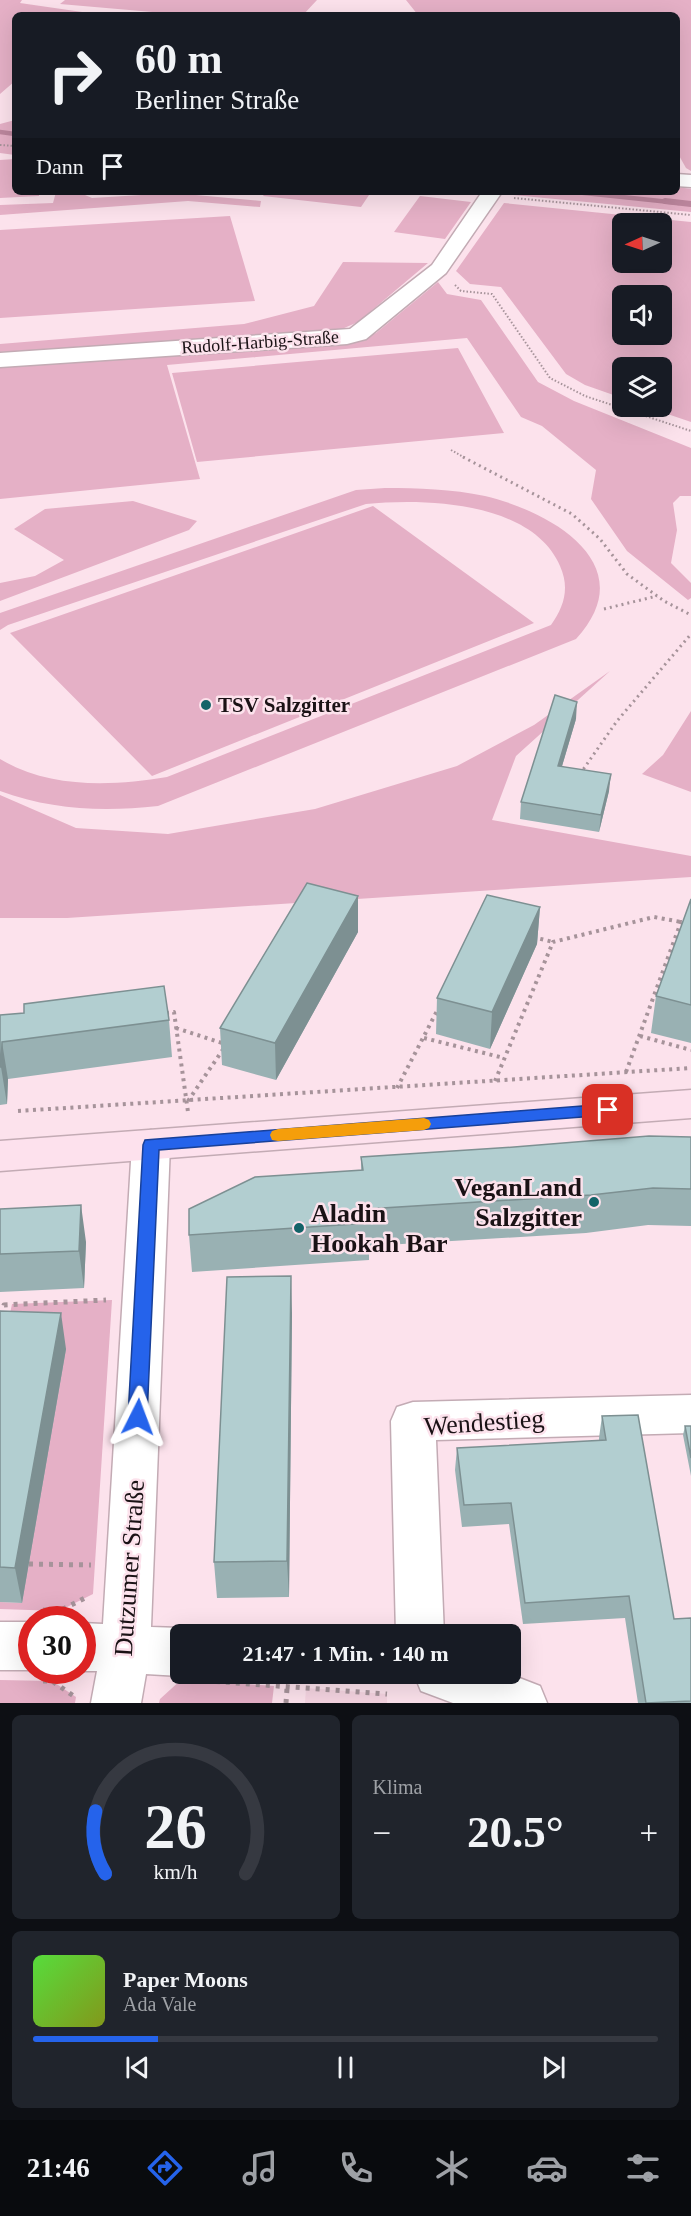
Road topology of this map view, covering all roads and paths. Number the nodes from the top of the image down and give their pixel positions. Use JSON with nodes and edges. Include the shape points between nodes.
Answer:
{"nodes":[{"id":1,"x":490,"y":195,"type":"edge"},
{"id":2,"x":501,"y":195,"type":"edge"},
{"id":3,"x":691,"y":215,"type":"edge"},
{"id":4,"x":439,"y":269,"type":"junction"},
{"id":5,"x":0,"y":360,"type":"edge"},
{"id":6,"x":691,"y":431,"type":"edge"},
{"id":7,"x":451,"y":450,"type":"dead end"},
{"id":8,"x":658,"y":596,"type":"junction"},
{"id":9,"x":604,"y":609,"type":"dead end"},
{"id":10,"x":691,"y":615,"type":"edge"},
{"id":11,"x":691,"y":634,"type":"edge"},
{"id":12,"x":580,"y":775,"type":"edge"},
{"id":13,"x":681,"y":922,"type":"junction"},
{"id":14,"x":691,"y":924,"type":"edge"},
{"id":15,"x":532,"y":937,"type":"edge"},
{"id":16,"x":553,"y":942,"type":"junction"},
{"id":17,"x":439,"y":1006,"type":"edge"},
{"id":18,"x":162,"y":1014,"type":"edge"},
{"id":19,"x":176,"y":1028,"type":"junction"},
{"id":20,"x":232,"y":1034,"type":"edge"},
{"id":21,"x":639,"y":1036,"type":"junction"},
{"id":22,"x":424,"y":1038,"type":"junction"},
{"id":23,"x":226,"y":1045,"type":"junction"},
{"id":24,"x":691,"y":1050,"type":"edge"},
{"id":25,"x":504,"y":1058,"type":"junction"},
{"id":26,"x":691,"y":1068,"type":"edge"},
{"id":27,"x":626,"y":1072,"type":"junction"},
{"id":28,"x":495,"y":1081,"type":"junction"},
{"id":29,"x":397,"y":1088,"type":"junction"},
{"id":30,"x":188,"y":1102,"type":"junction"},
{"id":31,"x":691,"y":1104,"type":"edge"},
{"id":32,"x":18,"y":1111,"type":"dead end"},
{"id":33,"x":151,"y":1145,"type":"junction"},
{"id":34,"x":0,"y":1156,"type":"edge"},
{"id":35,"x":112,"y":1300,"type":"dead end"},
{"id":36,"x":0,"y":1325,"type":"edge"},
{"id":37,"x":691,"y":1414,"type":"edge"},
{"id":38,"x":29,"y":1564,"type":"dead end"},
{"id":39,"x":95,"y":1565,"type":"dead end"},
{"id":40,"x":420,"y":1624,"type":"edge"},
{"id":41,"x":0,"y":1646,"type":"edge"},
{"id":42,"x":18,"y":1646,"type":"edge"},
{"id":43,"x":104,"y":1648,"type":"edge"},
{"id":44,"x":170,"y":1662,"type":"edge"},
{"id":45,"x":274,"y":1684,"type":"edge"},
{"id":46,"x":468,"y":1684,"type":"edge"},
{"id":47,"x":288,"y":1687,"type":"junction"},
{"id":48,"x":387,"y":1694,"type":"dead end"},
{"id":49,"x":116,"y":1703,"type":"edge"},
{"id":50,"x":286,"y":1703,"type":"edge"},
{"id":51,"x":522,"y":1703,"type":"edge"}],
"edges":[{"from":1,"to":4,"type":"street","name":"Rudolf-Harbig-Straße"},
{"from":2,"to":3,"type":"path"},
{"from":4,"to":5,"type":"street","name":"Rudolf-Harbig-Straße","via":[[365,329],[347,336]]},
{"from":4,"to":6,"type":"path","via":[[461,291],[492,294],[550,378],[585,396]]},
{"from":7,"to":8,"type":"path","via":[[572,514],[600,539],[627,574]]},
{"from":8,"to":9,"type":"path"},
{"from":8,"to":10,"type":"path"},
{"from":11,"to":12,"type":"path","via":[[617,721]]},
{"from":13,"to":14,"type":"path"},
{"from":13,"to":16,"type":"path","via":[[654,917]]},
{"from":13,"to":21,"type":"path"},
{"from":15,"to":16,"type":"path"},
{"from":16,"to":25,"type":"path"},
{"from":17,"to":22,"type":"path"},
{"from":18,"to":19,"type":"path","via":[[174,1012]]},
{"from":19,"to":23,"type":"path"},
{"from":19,"to":30,"type":"path"},
{"from":20,"to":23,"type":"path"},
{"from":21,"to":24,"type":"path"},
{"from":21,"to":27,"type":"path"},
{"from":22,"to":25,"type":"path"},
{"from":22,"to":29,"type":"path"},
{"from":23,"to":30,"type":"path"},
{"from":25,"to":28,"type":"path"},
{"from":26,"to":27,"type":"path"},
{"from":27,"to":28,"type":"path"},
{"from":28,"to":29,"type":"path"},
{"from":29,"to":30,"type":"path"},
{"from":30,"to":32,"type":"path"},
{"from":31,"to":33,"type":"street"},
{"from":33,"to":34,"type":"street"},
{"from":33,"to":43,"type":"street","name":"Dutzumer Straße"},
{"from":35,"to":36,"type":"path","via":[[4,1305]]},
{"from":37,"to":40,"type":"street","name":"Wendestieg","via":[[413,1421]]},
{"from":38,"to":39,"type":"path"},
{"from":41,"to":42,"type":"street"},
{"from":43,"to":44,"type":"street"},
{"from":43,"to":49,"type":"street","name":"Dutzumer Straße"},
{"from":45,"to":47,"type":"path"},
{"from":46,"to":51,"type":"street"},
{"from":47,"to":48,"type":"path"},
{"from":47,"to":50,"type":"path"}]}
